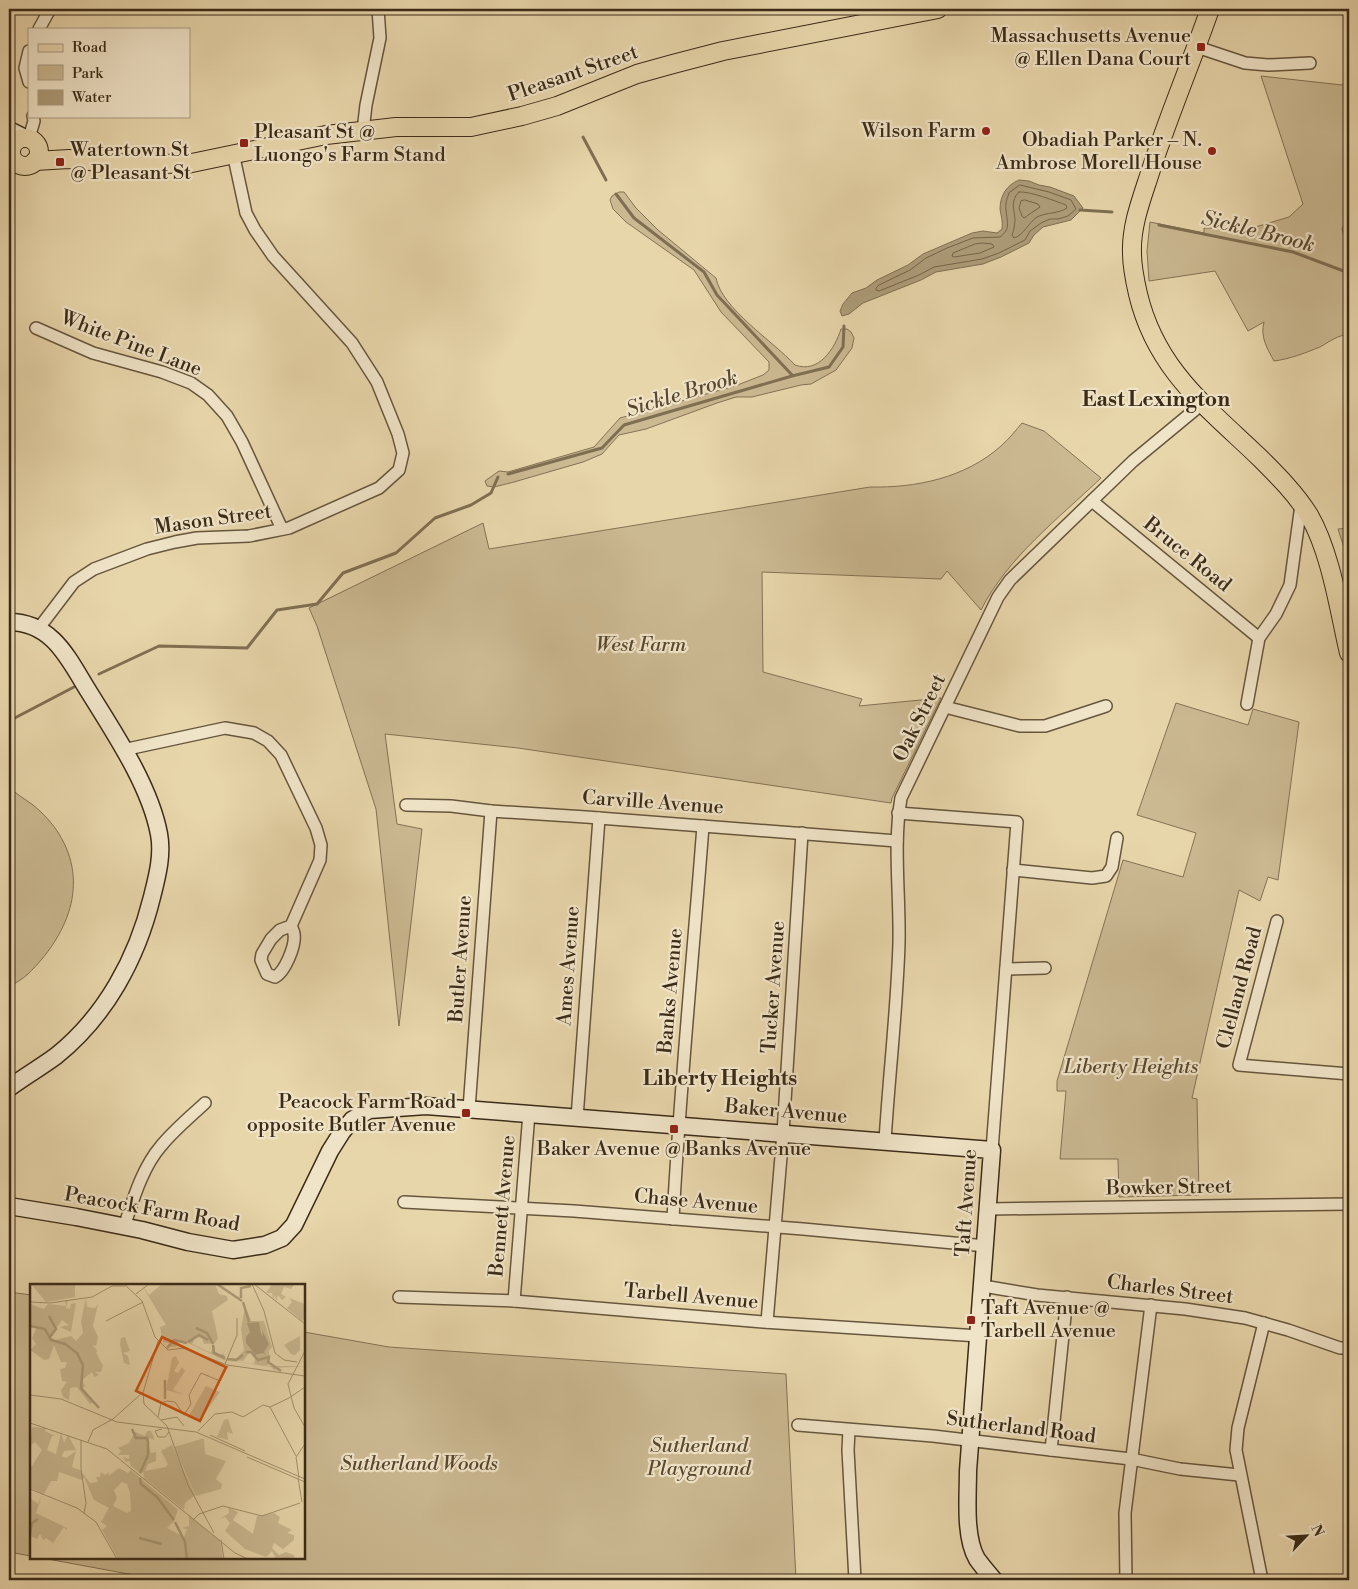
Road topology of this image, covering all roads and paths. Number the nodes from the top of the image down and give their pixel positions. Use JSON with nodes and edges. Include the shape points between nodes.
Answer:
{"nodes":[{"id":1,"x":50,"y":9,"type":"edge"},
{"id":2,"x":378,"y":9,"type":"edge"},
{"id":3,"x":938,"y":9,"type":"edge"},
{"id":4,"x":1210,"y":9,"type":"edge"},
{"id":5,"x":40,"y":28,"type":"edge"},
{"id":6,"x":1197,"y":47,"type":"junction"},
{"id":7,"x":28,"y":53,"type":"edge"},
{"id":8,"x":1310,"y":63,"type":"dead end"},
{"id":9,"x":28,"y":78,"type":"edge"},
{"id":10,"x":33,"y":118,"type":"edge"},
{"id":11,"x":363,"y":131,"type":"junction"},
{"id":12,"x":19,"y":148,"type":"edge"},
{"id":13,"x":233,"y":153,"type":"junction"},
{"id":14,"x":36,"y":328,"type":"dead end"},
{"id":15,"x":1202,"y":404,"type":"junction"},
{"id":16,"x":1092,"y":501,"type":"junction"},
{"id":17,"x":1301,"y":505,"type":"junction"},
{"id":18,"x":282,"y":529,"type":"junction"},
{"id":19,"x":9,"y":622,"type":"edge"},
{"id":20,"x":39,"y":628,"type":"junction"},
{"id":21,"x":1259,"y":638,"type":"junction"},
{"id":22,"x":1349,"y":653,"type":"edge"},
{"id":23,"x":1248,"y":704,"type":"dead end"},
{"id":24,"x":1106,"y":706,"type":"dead end"},
{"id":25,"x":945,"y":707,"type":"junction"},
{"id":26,"x":123,"y":750,"type":"junction"},
{"id":27,"x":406,"y":805,"type":"dead end"},
{"id":28,"x":491,"y":812,"type":"junction"},
{"id":29,"x":898,"y":813,"type":"junction"},
{"id":30,"x":599,"y":818,"type":"junction"},
{"id":31,"x":703,"y":826,"type":"junction"},
{"id":32,"x":802,"y":833,"type":"junction"},
{"id":33,"x":1117,"y":838,"type":"dead end"},
{"id":34,"x":898,"y":841,"type":"junction"},
{"id":35,"x":1013,"y":870,"type":"junction"},
{"id":36,"x":1278,"y":921,"type":"dead end"},
{"id":37,"x":291,"y":926,"type":"dead end"},
{"id":38,"x":1046,"y":968,"type":"dead end"},
{"id":39,"x":1006,"y":969,"type":"junction"},
{"id":40,"x":1349,"y":1074,"type":"edge"},
{"id":41,"x":9,"y":1088,"type":"edge"},
{"id":42,"x":205,"y":1103,"type":"dead end"},
{"id":43,"x":426,"y":1106,"type":"joint"},
{"id":44,"x":469,"y":1109,"type":"junction"},
{"id":45,"x":529,"y":1114,"type":"junction"},
{"id":46,"x":577,"y":1118,"type":"junction"},
{"id":47,"x":678,"y":1124,"type":"junction"},
{"id":48,"x":783,"y":1133,"type":"junction"},
{"id":49,"x":884,"y":1141,"type":"junction"},
{"id":50,"x":992,"y":1150,"type":"junction"},
{"id":51,"x":404,"y":1202,"type":"dead end"},
{"id":52,"x":1349,"y":1204,"type":"edge"},
{"id":53,"x":9,"y":1206,"type":"edge"},
{"id":54,"x":521,"y":1208,"type":"junction"},
{"id":55,"x":989,"y":1209,"type":"junction"},
{"id":56,"x":674,"y":1219,"type":"junction"},
{"id":57,"x":124,"y":1227,"type":"junction"},
{"id":58,"x":776,"y":1227,"type":"junction"},
{"id":59,"x":986,"y":1246,"type":"junction"},
{"id":60,"x":983,"y":1286,"type":"junction"},
{"id":61,"x":399,"y":1297,"type":"dead end"},
{"id":62,"x":1067,"y":1297,"type":"junction"},
{"id":63,"x":514,"y":1301,"type":"junction"},
{"id":64,"x":1152,"y":1305,"type":"junction"},
{"id":65,"x":767,"y":1322,"type":"junction"},
{"id":66,"x":1264,"y":1323,"type":"junction"},
{"id":67,"x":979,"y":1336,"type":"junction"},
{"id":68,"x":1349,"y":1348,"type":"edge"},
{"id":69,"x":798,"y":1425,"type":"dead end"},
{"id":70,"x":849,"y":1430,"type":"junction"},
{"id":71,"x":971,"y":1441,"type":"junction"},
{"id":72,"x":1051,"y":1450,"type":"junction"},
{"id":73,"x":1131,"y":1459,"type":"junction"},
{"id":74,"x":1239,"y":1475,"type":"junction"},
{"id":75,"x":855,"y":1580,"type":"edge"},
{"id":76,"x":994,"y":1580,"type":"edge"},
{"id":77,"x":1126,"y":1580,"type":"edge"},
{"id":78,"x":1262,"y":1580,"type":"edge"}],
"edges":[{"from":1,"to":5,"type":"street"},
{"from":2,"to":11,"type":"street","via":[[380,38]]},
{"from":3,"to":11,"type":"main road","name":"Pleasant Street","via":[[723,51],[637,74],[557,106],[471,127],[396,127]]},
{"from":4,"to":6,"type":"main road"},
{"from":6,"to":8,"type":"street","via":[[1245,63]]},
{"from":6,"to":15,"type":"main road","via":[[1152,165],[1136,218],[1132,253],[1143,317],[1159,350]]},
{"from":7,"to":9,"type":"street","via":[[25,68]]},
{"from":10,"to":12,"type":"street"},
{"from":11,"to":13,"type":"main road","name":"Pleasant Street"},
{"from":12,"to":13,"type":"main road","name":"Pleasant Street","via":[[69,159],[110,163],[187,164]]},
{"from":13,"to":18,"type":"street","name":"Mason Street","via":[[246,213],[255,230],[273,256],[352,343],[377,382],[403,454],[399,470],[379,488]]},
{"from":14,"to":18,"type":"street","name":"White Pine Lane","via":[[93,353],[191,383],[208,395],[227,416],[242,442]]},
{"from":15,"to":16,"type":"street","name":"Oak Street","via":[[1133,461]]},
{"from":15,"to":17,"type":"main road","via":[[1267,465]]},
{"from":16,"to":21,"type":"street","name":"Bruce Road"},
{"from":16,"to":25,"type":"street","name":"Oak Street","via":[[1010,580],[998,597]]},
{"from":17,"to":21,"type":"street","via":[[1290,585],[1276,614]]},
{"from":17,"to":22,"type":"main road","via":[[1309,516],[1330,568]]},
{"from":18,"to":20,"type":"street","name":"Mason Street","via":[[249,536],[175,542],[110,562],[74,582]]},
{"from":19,"to":20,"type":"street"},
{"from":20,"to":26,"type":"street","via":[[61,648]]},
{"from":21,"to":23,"type":"street"},
{"from":24,"to":25,"type":"street","via":[[1046,726],[1020,726]]},
{"from":25,"to":29,"type":"street","name":"Oak Street","via":[[901,798]]},
{"from":26,"to":37,"type":"street","via":[[225,728],[254,733],[268,741],[281,755],[321,845],[320,860]]},
{"from":26,"to":41,"type":"street","via":[[146,793],[159,836],[160,861],[147,917],[133,956],[110,997],[84,1030],[56,1056]]},
{"from":27,"to":28,"type":"street","name":"Carville Avenue","via":[[451,806]]},
{"from":28,"to":30,"type":"street","name":"Carville Avenue"},
{"from":28,"to":44,"type":"street","name":"Butler Avenue"},
{"from":29,"to":34,"type":"street","name":"Oak Street"},
{"from":29,"to":35,"type":"street","name":"Taft Avenue","via":[[1016,822]]},
{"from":30,"to":31,"type":"street","name":"Carville Avenue"},
{"from":30,"to":46,"type":"street","name":"Ames Avenue"},
{"from":31,"to":32,"type":"street","name":"Carville Avenue"},
{"from":31,"to":47,"type":"street","name":"Banks Avenue"},
{"from":32,"to":34,"type":"street","name":"Carville Avenue"},
{"from":32,"to":48,"type":"street","name":"Tucker Avenue"},
{"from":33,"to":35,"type":"street","via":[[1112,867],[1106,876],[1092,878]]},
{"from":34,"to":49,"type":"street","name":"Oak Street","via":[[898,960]]},
{"from":35,"to":39,"type":"street","name":"Taft Avenue"},
{"from":36,"to":40,"type":"street","name":"Clelland Road","via":[[1239,1065]]},
{"from":38,"to":39,"type":"street"},
{"from":39,"to":50,"type":"street","name":"Taft Avenue"},
{"from":42,"to":57,"type":"street","via":[[160,1147],[146,1170]]},
{"from":43,"to":44,"type":"street","name":"Baker Avenue"},
{"from":43,"to":57,"type":"street","name":"Peacock Farm Road","via":[[369,1110],[352,1120],[330,1151],[294,1225],[282,1238],[265,1245],[233,1250]]},
{"from":44,"to":45,"type":"street","name":"Baker Avenue"},
{"from":45,"to":46,"type":"street","name":"Baker Avenue"},
{"from":45,"to":54,"type":"street","name":"Bennett Avenue"},
{"from":46,"to":47,"type":"street","name":"Baker Avenue"},
{"from":47,"to":48,"type":"street","name":"Baker Avenue"},
{"from":47,"to":56,"type":"street","name":"Banks Avenue"},
{"from":48,"to":49,"type":"street","name":"Baker Avenue"},
{"from":48,"to":58,"type":"street","name":"Tucker Avenue"},
{"from":49,"to":50,"type":"street","name":"Baker Avenue"},
{"from":50,"to":55,"type":"street","name":"Taft Avenue"},
{"from":51,"to":54,"type":"street","name":"Chase Avenue"},
{"from":52,"to":55,"type":"street","name":"Bowker Street"},
{"from":53,"to":57,"type":"street","name":"Peacock Farm Road"},
{"from":54,"to":56,"type":"street","name":"Chase Avenue"},
{"from":54,"to":63,"type":"street","name":"Bennett Avenue"},
{"from":55,"to":59,"type":"street","name":"Taft Avenue"},
{"from":56,"to":58,"type":"street","name":"Chase Avenue"},
{"from":58,"to":59,"type":"street","name":"Chase Avenue"},
{"from":58,"to":65,"type":"street","name":"Tucker Avenue"},
{"from":59,"to":60,"type":"street","name":"Taft Avenue"},
{"from":60,"to":62,"type":"street","name":"Charles Street"},
{"from":60,"to":67,"type":"street","name":"Taft Avenue"},
{"from":61,"to":63,"type":"street","name":"Tarbell Avenue"},
{"from":62,"to":64,"type":"street","name":"Charles Street"},
{"from":62,"to":72,"type":"street"},
{"from":63,"to":65,"type":"street","name":"Tarbell Avenue"},
{"from":64,"to":66,"type":"street","name":"Charles Street"},
{"from":64,"to":73,"type":"street"},
{"from":65,"to":67,"type":"street","name":"Tarbell Avenue"},
{"from":66,"to":68,"type":"street","name":"Charles Street","via":[[1340,1348]]},
{"from":66,"to":74,"type":"street","via":[[1236,1440]]},
{"from":67,"to":71,"type":"street","name":"Taft Avenue"},
{"from":69,"to":70,"type":"street","name":"Sutherland Road"},
{"from":70,"to":71,"type":"street","name":"Sutherland Road"},
{"from":70,"to":75,"type":"street"},
{"from":71,"to":72,"type":"street","name":"Sutherland Road"},
{"from":71,"to":76,"type":"street","name":"Taft Avenue","via":[[968,1530],[976,1557]]},
{"from":72,"to":73,"type":"street","name":"Sutherland Road"},
{"from":73,"to":74,"type":"street","name":"Sutherland Road","via":[[1180,1469]]},
{"from":73,"to":77,"type":"street","via":[[1125,1513]]},
{"from":74,"to":78,"type":"street"}]}
